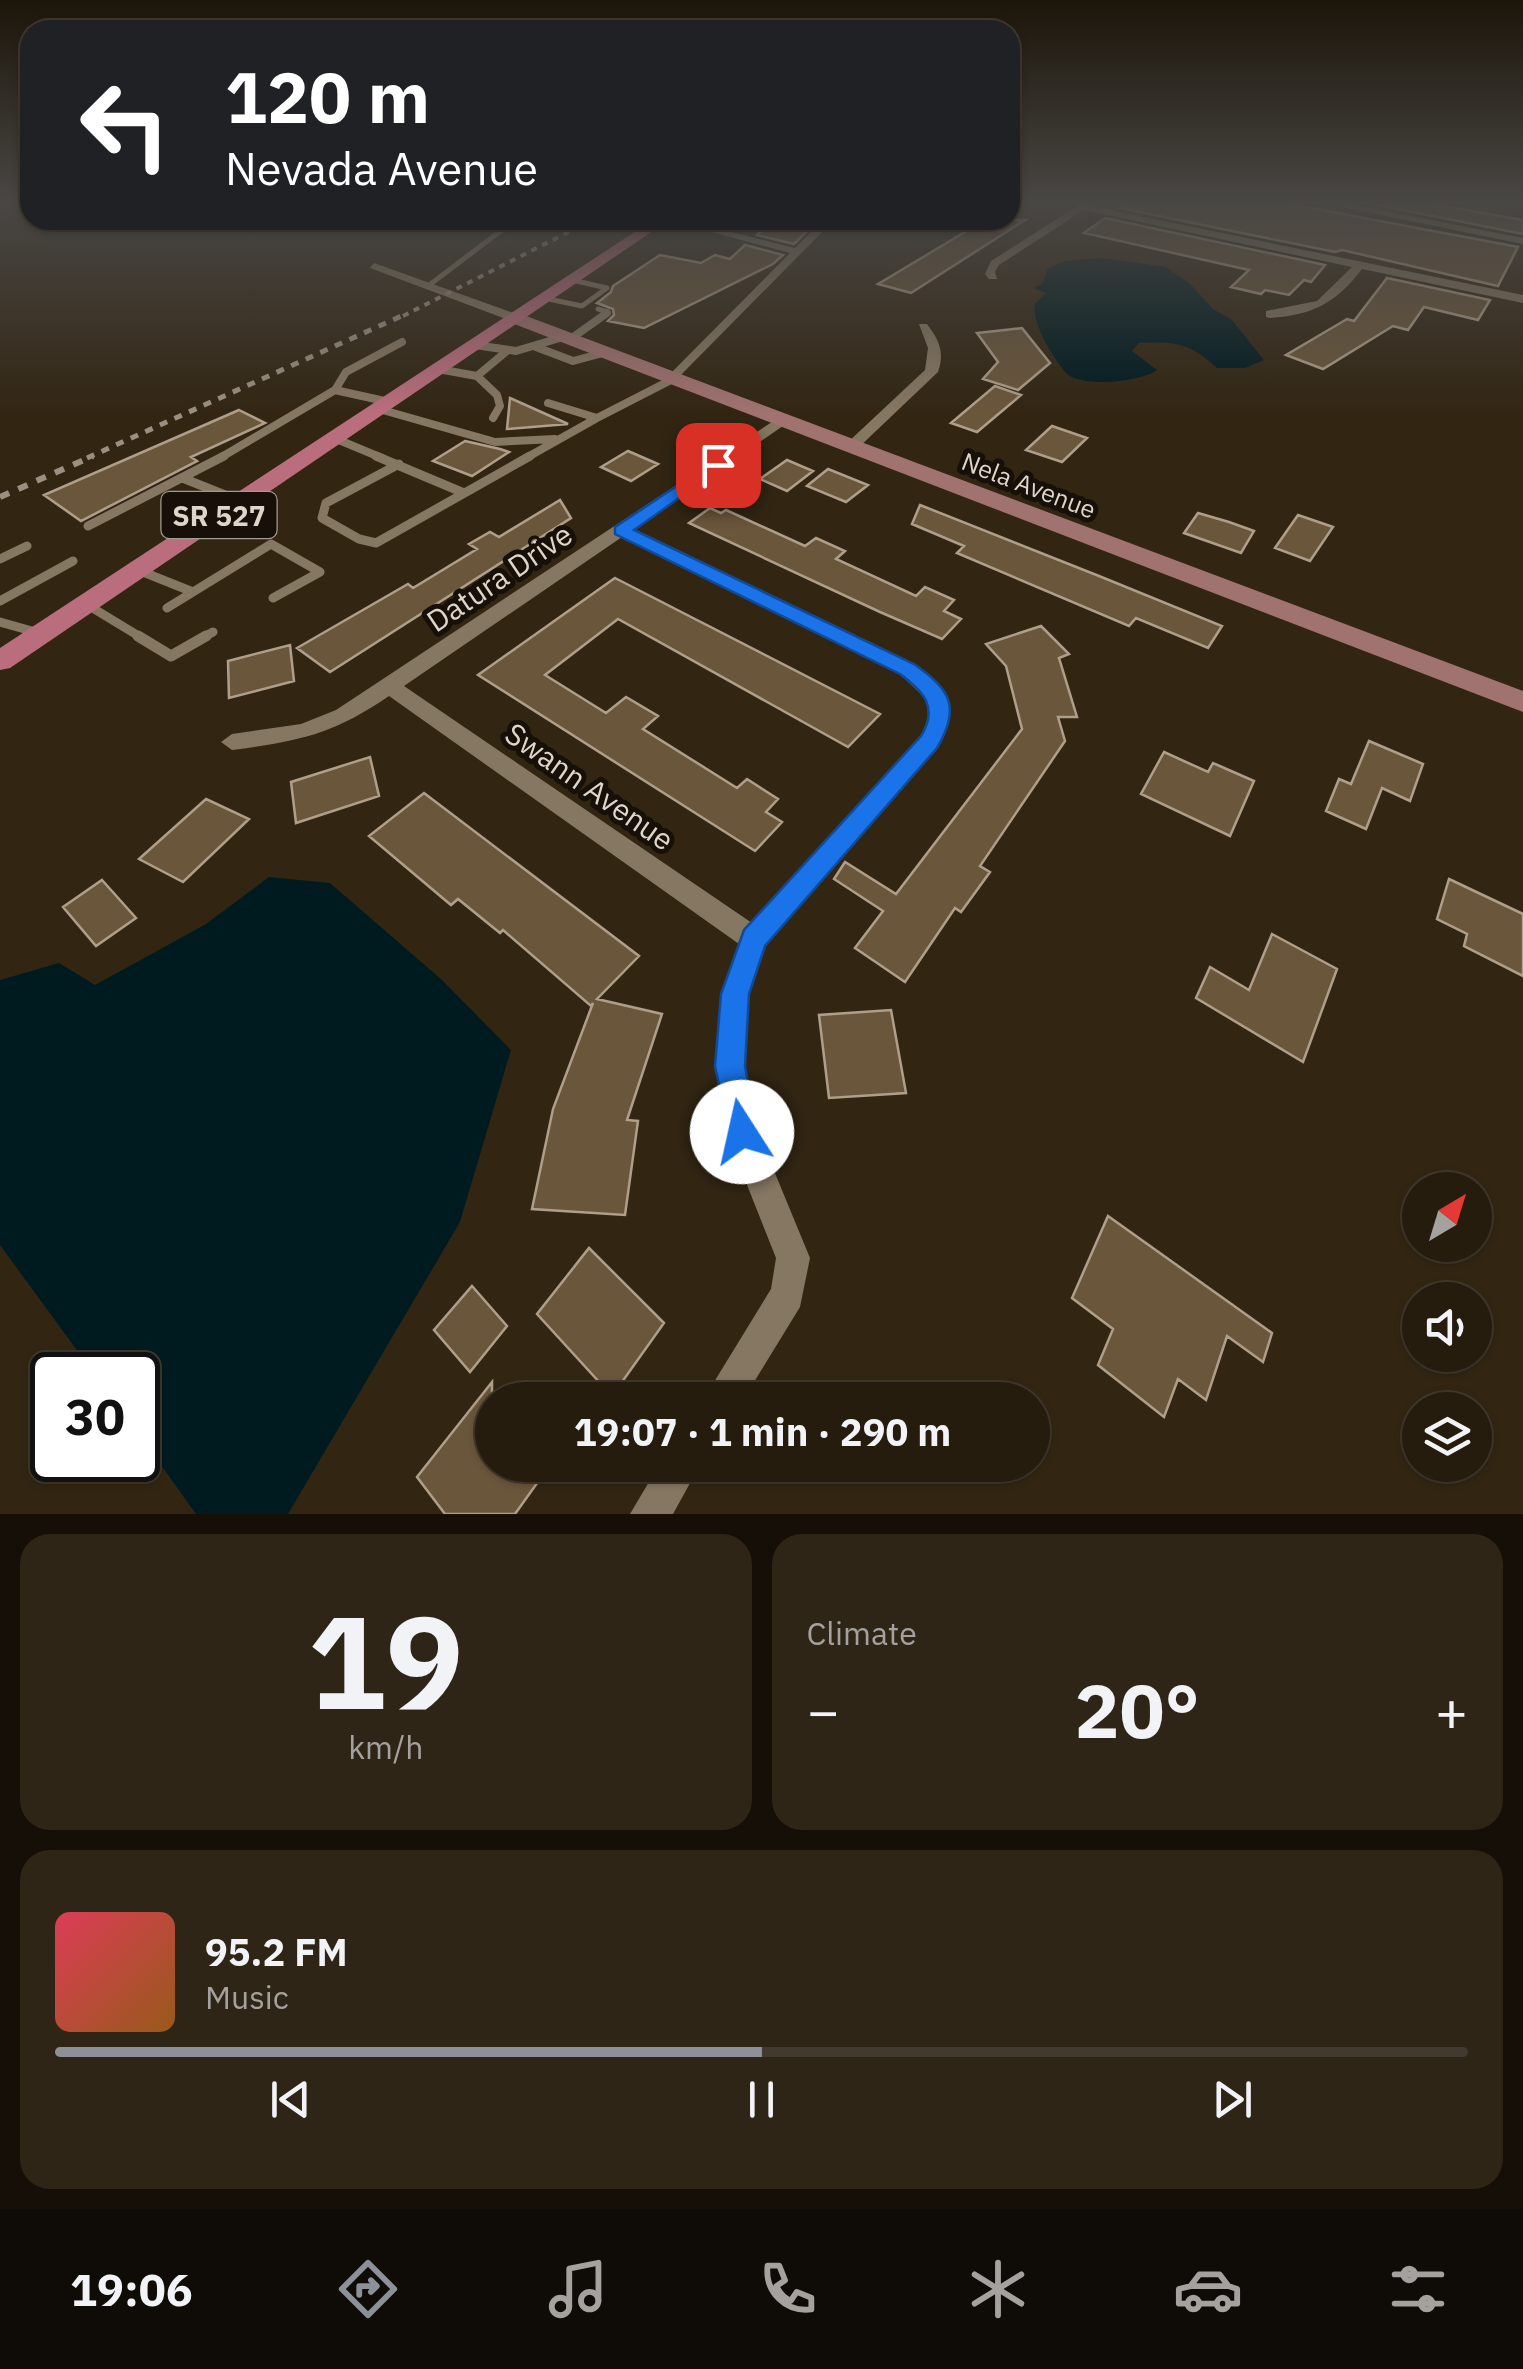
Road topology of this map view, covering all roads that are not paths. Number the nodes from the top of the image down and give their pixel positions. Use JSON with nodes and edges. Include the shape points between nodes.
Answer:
{"nodes":[{"id":1,"x":389,"y":272,"type":"edge"},
{"id":2,"x":447,"y":272,"type":"edge"},
{"id":3,"x":585,"y":272,"type":"edge"},
{"id":4,"x":779,"y":272,"type":"edge"},
{"id":5,"x":989,"y":272,"type":"edge"},
{"id":6,"x":1354,"y":272,"type":"edge"},
{"id":7,"x":1382,"y":272,"type":"edge"},
{"id":8,"x":993,"y":277,"type":"dead end"},
{"id":9,"x":572,"y":280,"type":"junction"},
{"id":10,"x":428,"y":286,"type":"junction"},
{"id":11,"x":544,"y":298,"type":"junction"},
{"id":12,"x":1523,"y":299,"type":"edge"},
{"id":13,"x":598,"y":310,"type":"dead end"},
{"id":14,"x":1270,"y":314,"type":"dead end"},
{"id":15,"x":515,"y":318,"type":"junction"},
{"id":16,"x":924,"y":327,"type":"dead end"},
{"id":17,"x":566,"y":339,"type":"junction"},
{"id":18,"x":402,"y":342,"type":"dead end"},
{"id":19,"x":474,"y":345,"type":"junction"},
{"id":20,"x":536,"y":348,"type":"junction"},
{"id":21,"x":508,"y":350,"type":"junction"},
{"id":22,"x":603,"y":353,"type":"junction"},
{"id":23,"x":438,"y":369,"type":"junction"},
{"id":24,"x":477,"y":376,"type":"junction"},
{"id":25,"x":673,"y":379,"type":"junction"},
{"id":26,"x":335,"y":390,"type":"junction"},
{"id":27,"x":548,"y":402,"type":"dead end"},
{"id":28,"x":384,"y":406,"type":"junction"},
{"id":29,"x":493,"y":418,"type":"dead end"},
{"id":30,"x":597,"y":418,"type":"junction"},
{"id":31,"x":783,"y":421,"type":"junction"},
{"id":32,"x":334,"y":438,"type":"junction"},
{"id":33,"x":562,"y":438,"type":"junction"},
{"id":34,"x":851,"y":446,"type":"junction"},
{"id":35,"x":399,"y":464,"type":"junction"},
{"id":36,"x":185,"y":479,"type":"junction"},
{"id":37,"x":464,"y":493,"type":"junction"},
{"id":38,"x":240,"y":502,"type":"junction"},
{"id":39,"x":88,"y":526,"type":"dead end"},
{"id":40,"x":621,"y":530,"type":"junction"},
{"id":41,"x":27,"y":546,"type":"dead end"},
{"id":42,"x":0,"y":559,"type":"edge"},
{"id":43,"x":73,"y":561,"type":"dead end"},
{"id":44,"x":138,"y":570,"type":"junction"},
{"id":45,"x":193,"y":592,"type":"junction"},
{"id":46,"x":273,"y":598,"type":"dead end"},
{"id":47,"x":0,"y":601,"type":"edge"},
{"id":48,"x":86,"y":604,"type":"junction"},
{"id":49,"x":168,"y":608,"type":"dead end"},
{"id":50,"x":0,"y":622,"type":"edge"},
{"id":51,"x":213,"y":632,"type":"dead end"},
{"id":52,"x":42,"y":634,"type":"junction"},
{"id":53,"x":0,"y":662,"type":"edge"},
{"id":54,"x":390,"y":687,"type":"junction"},
{"id":55,"x":1523,"y":702,"type":"edge"},
{"id":56,"x":232,"y":742,"type":"dead end"},
{"id":57,"x":754,"y":939,"type":"junction"},
{"id":58,"x":733,"y":1382,"type":"edge"},
{"id":59,"x":670,"y":1482,"type":"edge"},
{"id":60,"x":650,"y":1514,"type":"edge"}],
"edges":[{"from":1,"to":10,"type":"street"},
{"from":2,"to":10,"type":"lane"},
{"from":3,"to":9,"type":"main road","number":"SR 527"},
{"from":4,"to":25,"type":"street"},
{"from":5,"to":8,"type":"street"},
{"from":6,"to":14,"type":"street","via":[[1335,297],[1309,312]]},
{"from":7,"to":12,"type":"street"},
{"from":9,"to":11,"type":"main road","number":"SR 527"},
{"from":9,"to":11,"type":"lane","via":[[607,288],[583,306]]},
{"from":10,"to":15,"type":"street"},
{"from":11,"to":15,"type":"main road","number":"SR 527"},
{"from":13,"to":17,"type":"lane","via":[[608,312]]},
{"from":15,"to":17,"type":"street","name":"Nela Avenue"},
{"from":15,"to":19,"type":"main road","number":"SR 527"},
{"from":16,"to":34,"type":"street","via":[[937,358],[931,372]]},
{"from":17,"to":20,"type":"lane"},
{"from":17,"to":22,"type":"street","name":"Nela Avenue"},
{"from":18,"to":26,"type":"lane","via":[[346,372]]},
{"from":19,"to":21,"type":"lane"},
{"from":19,"to":23,"type":"main road","number":"SR 527"},
{"from":20,"to":21,"type":"lane"},
{"from":20,"to":22,"type":"lane","via":[[573,361]]},
{"from":21,"to":24,"type":"lane"},
{"from":22,"to":25,"type":"street","name":"Nela Avenue"},
{"from":23,"to":24,"type":"lane"},
{"from":23,"to":28,"type":"main road","number":"SR 527"},
{"from":24,"to":29,"type":"lane","via":[[497,395]]},
{"from":25,"to":30,"type":"lane"},
{"from":25,"to":31,"type":"street","name":"Nela Avenue"},
{"from":26,"to":28,"type":"lane"},
{"from":26,"to":36,"type":"lane"},
{"from":27,"to":30,"type":"lane"},
{"from":28,"to":32,"type":"main road","number":"SR 527"},
{"from":28,"to":33,"type":"lane","via":[[495,442]]},
{"from":30,"to":33,"type":"lane"},
{"from":31,"to":34,"type":"street","name":"Nela Avenue"},
{"from":31,"to":40,"type":"street","name":"Datura Drive"},
{"from":32,"to":35,"type":"lane"},
{"from":32,"to":38,"type":"main road","number":"SR 527"},
{"from":33,"to":37,"type":"lane"},
{"from":34,"to":55,"type":"street","name":"Nela Avenue"},
{"from":35,"to":37,"type":"lane"},
{"from":35,"to":37,"type":"lane","via":[[326,502],[322,518],[376,543]]},
{"from":36,"to":38,"type":"lane"},
{"from":36,"to":39,"type":"lane"},
{"from":38,"to":44,"type":"main road","number":"SR 527"},
{"from":40,"to":54,"type":"street","name":"Datura Drive"},
{"from":40,"to":57,"type":"street","via":[[907,669],[931,686],[940,704],[940,724],[929,742]]},
{"from":41,"to":42,"type":"lane"},
{"from":43,"to":47,"type":"lane"},
{"from":44,"to":45,"type":"lane"},
{"from":44,"to":48,"type":"main road","number":"SR 527"},
{"from":45,"to":46,"type":"lane","via":[[271,544],[320,572]]},
{"from":45,"to":49,"type":"lane"},
{"from":48,"to":51,"type":"lane","via":[[171,656]]},
{"from":48,"to":52,"type":"main road","number":"SR 527"},
{"from":50,"to":52,"type":"lane"},
{"from":52,"to":53,"type":"main road","number":"SR 527"},
{"from":54,"to":56,"type":"street","name":"Datura Drive","via":[[303,732]]},
{"from":54,"to":57,"type":"street","name":"Swann Avenue"},
{"from":57,"to":58,"type":"street","via":[[735,994],[730,1066],[742,1132],[793,1258],[788,1295]]},
{"from":59,"to":60,"type":"street"}]}
